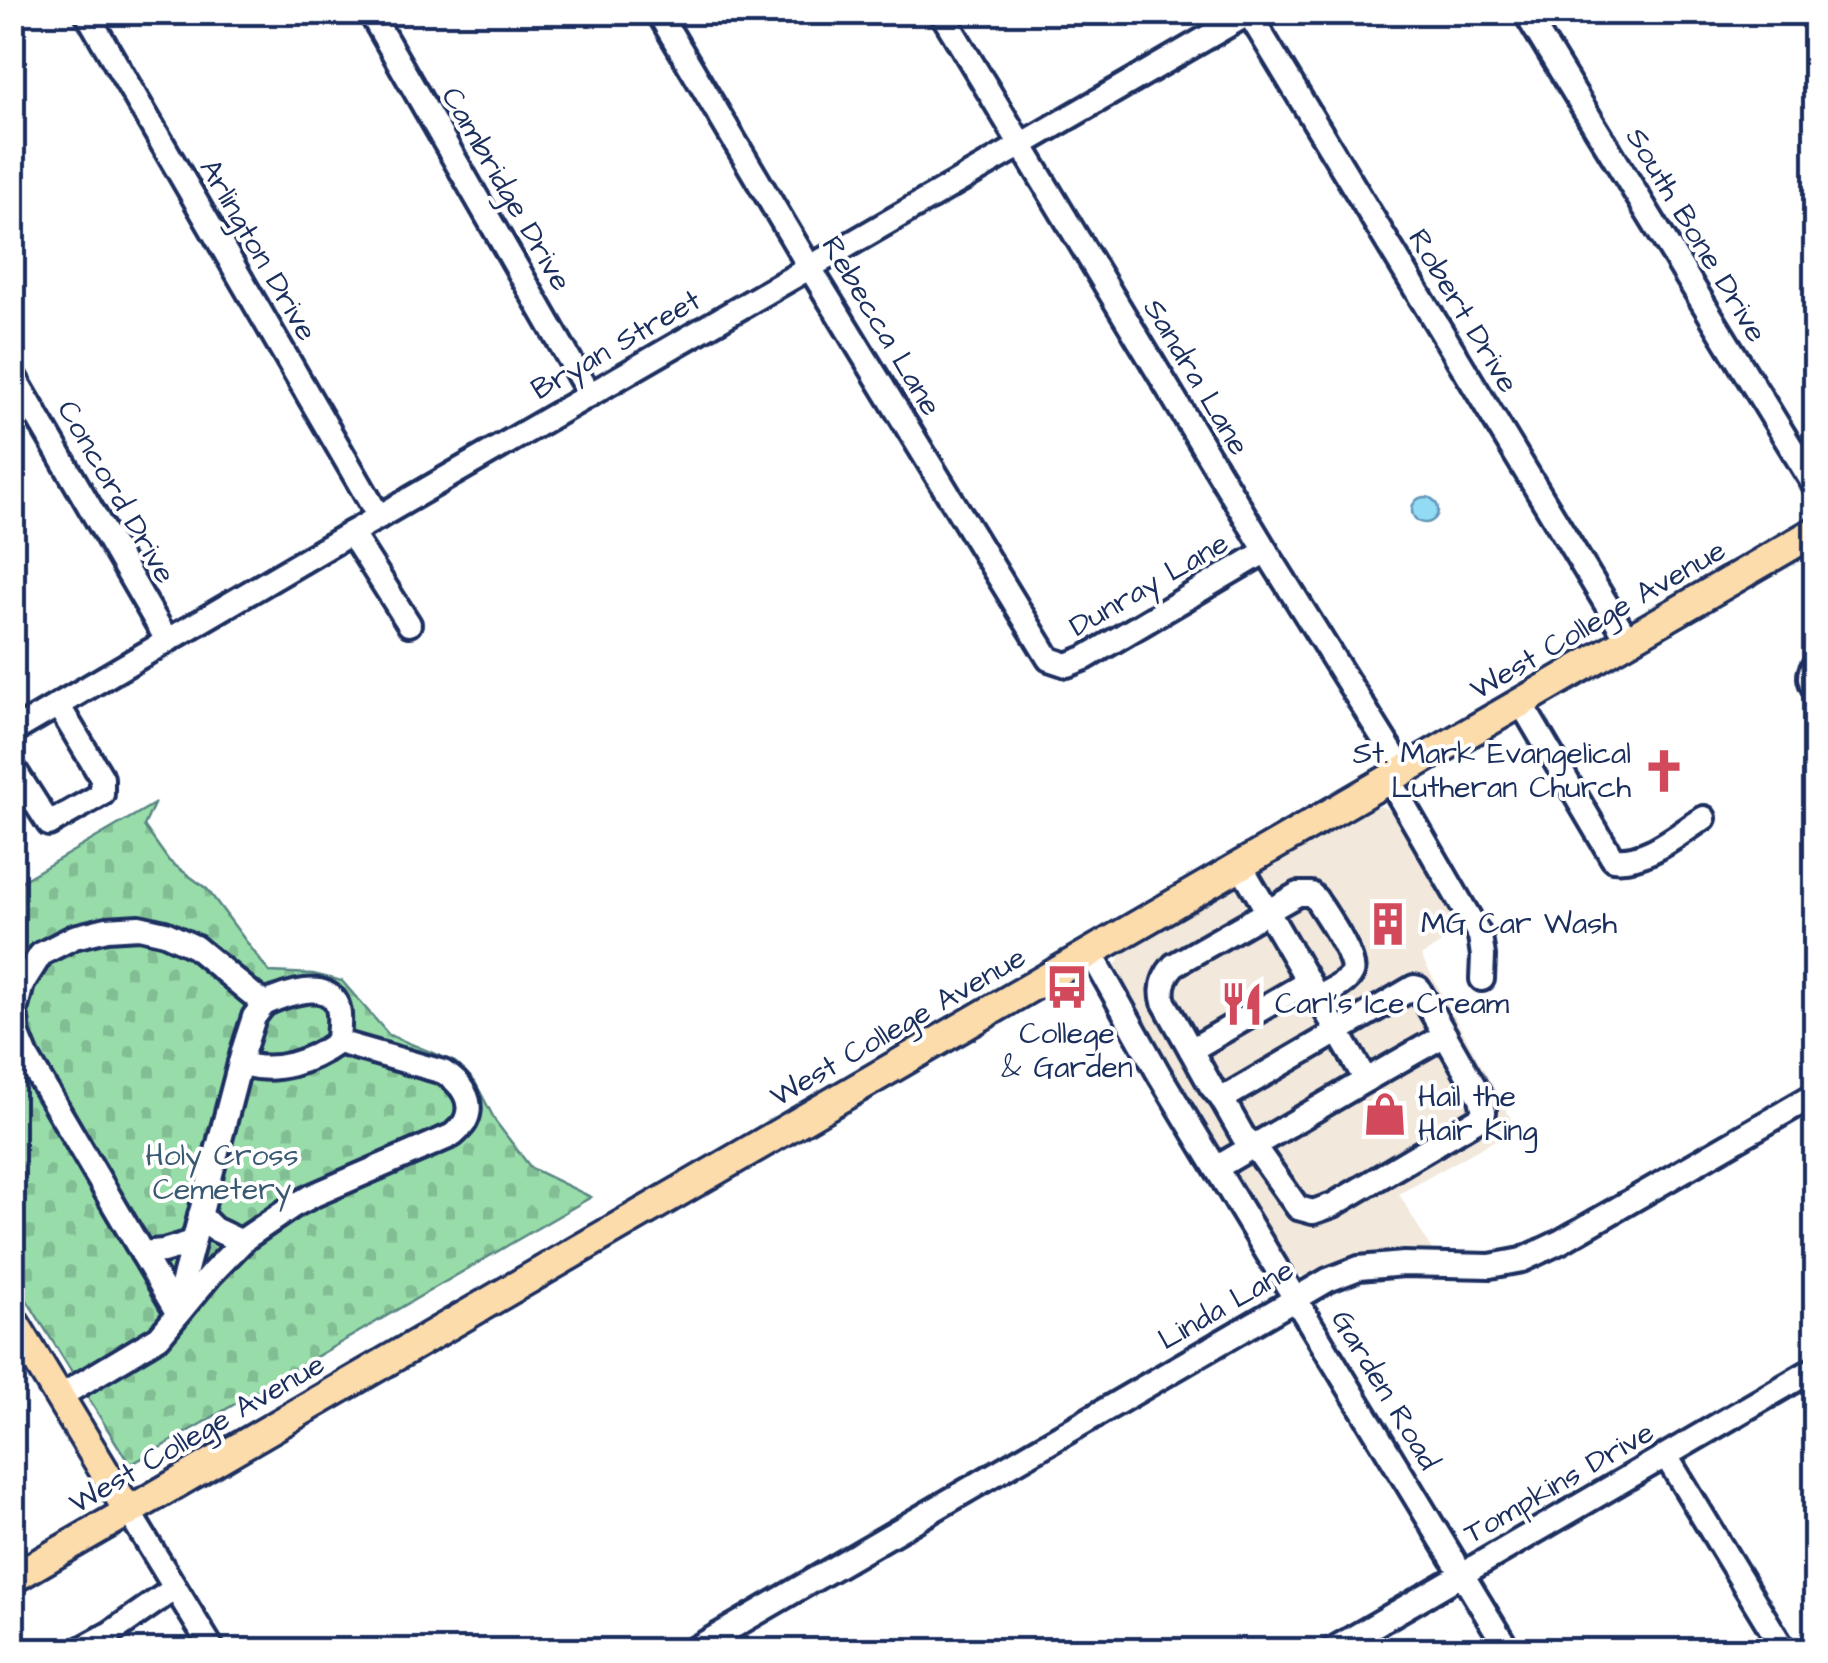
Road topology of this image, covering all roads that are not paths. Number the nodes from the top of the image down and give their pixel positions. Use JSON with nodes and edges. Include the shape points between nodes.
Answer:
{"nodes":[{"id":1,"x":86,"y":12,"type":"edge"},
{"id":2,"x":370,"y":12,"type":"edge"},
{"id":3,"x":658,"y":12,"type":"edge"},
{"id":4,"x":941,"y":12,"type":"edge"},
{"id":5,"x":1525,"y":12,"type":"edge"},
{"id":6,"x":1250,"y":13,"type":"edge"},
{"id":7,"x":1022,"y":147,"type":"junction"},
{"id":8,"x":810,"y":268,"type":"junction"},
{"id":9,"x":12,"y":373,"type":"edge"},
{"id":10,"x":590,"y":395,"type":"junction"},
{"id":11,"x":1816,"y":488,"type":"edge"},
{"id":12,"x":378,"y":517,"type":"junction"},
{"id":13,"x":1816,"y":531,"type":"edge"},
{"id":14,"x":351,"y":533,"type":"junction"},
{"id":15,"x":1266,"y":550,"type":"junction"},
{"id":16,"x":409,"y":624,"type":"dead end"},
{"id":17,"x":167,"y":640,"type":"junction"},
{"id":18,"x":1628,"y":640,"type":"junction"},
{"id":19,"x":1816,"y":663,"type":"edge"},
{"id":20,"x":1060,"y":664,"type":"joint"},
{"id":21,"x":1816,"y":692,"type":"edge"},
{"id":22,"x":1520,"y":703,"type":"junction"},
{"id":23,"x":58,"y":704,"type":"junction"},
{"id":24,"x":12,"y":732,"type":"edge"},
{"id":25,"x":12,"y":766,"type":"edge"},
{"id":26,"x":1396,"y":775,"type":"junction"},
{"id":27,"x":1704,"y":818,"type":"dead end"},
{"id":28,"x":1241,"y":866,"type":"junction"},
{"id":29,"x":1268,"y":912,"type":"junction"},
{"id":30,"x":1091,"y":953,"type":"junction"},
{"id":31,"x":1482,"y":979,"type":"dead end"},
{"id":32,"x":1313,"y":990,"type":"junction"},
{"id":33,"x":264,"y":1004,"type":"junction"},
{"id":34,"x":1337,"y":1032,"type":"junction"},
{"id":35,"x":1445,"y":1035,"type":"junction"},
{"id":36,"x":338,"y":1042,"type":"junction"},
{"id":37,"x":1192,"y":1052,"type":"junction"},
{"id":38,"x":240,"y":1063,"type":"junction"},
{"id":39,"x":1159,"y":1074,"type":"junction"},
{"id":40,"x":1366,"y":1080,"type":"junction"},
{"id":41,"x":1816,"y":1094,"type":"edge"},
{"id":42,"x":1222,"y":1100,"type":"junction"},
{"id":43,"x":1254,"y":1146,"type":"junction"},
{"id":44,"x":1216,"y":1168,"type":"junction"},
{"id":45,"x":200,"y":1215,"type":"junction"},
{"id":46,"x":193,"y":1242,"type":"junction"},
{"id":47,"x":242,"y":1242,"type":"junction"},
{"id":48,"x":142,"y":1253,"type":"junction"},
{"id":49,"x":1296,"y":1300,"type":"junction"},
{"id":50,"x":178,"y":1314,"type":"junction"},
{"id":51,"x":12,"y":1320,"type":"edge"},
{"id":52,"x":1816,"y":1368,"type":"edge"},
{"id":53,"x":59,"y":1397,"type":"junction"},
{"id":54,"x":1666,"y":1456,"type":"junction"},
{"id":55,"x":129,"y":1512,"type":"junction"},
{"id":56,"x":1462,"y":1574,"type":"junction"},
{"id":57,"x":12,"y":1580,"type":"edge"},
{"id":58,"x":175,"y":1588,"type":"junction"},
{"id":59,"x":80,"y":1650,"type":"edge"},
{"id":60,"x":213,"y":1650,"type":"edge"},
{"id":61,"x":693,"y":1650,"type":"edge"},
{"id":62,"x":1332,"y":1650,"type":"edge"},
{"id":63,"x":1508,"y":1650,"type":"edge"},
{"id":64,"x":1784,"y":1650,"type":"edge"}],
"edges":[{"from":1,"to":12,"type":"street","name":"Arlington Drive"},
{"from":2,"to":10,"type":"street","name":"Cambridge Drive"},
{"from":3,"to":8,"type":"street","name":"Rebecca Lane"},
{"from":4,"to":7,"type":"street","name":"Sandra Lane"},
{"from":5,"to":11,"type":"street","name":"South Bone Drive"},
{"from":6,"to":7,"type":"street","name":"Bryan Street"},
{"from":6,"to":18,"type":"street","name":"Robert Drive"},
{"from":7,"to":8,"type":"street","name":"Bryan Street"},
{"from":7,"to":15,"type":"street","name":"Sandra Lane"},
{"from":8,"to":10,"type":"street","name":"Bryan Street"},
{"from":8,"to":20,"type":"street","name":"Rebecca Lane","via":[[1038,642]]},
{"from":9,"to":17,"type":"street","name":"Concord Drive"},
{"from":10,"to":12,"type":"street","name":"Bryan Street"},
{"from":12,"to":14,"type":"street","name":"Bryan Street"},
{"from":13,"to":18,"type":"main road","name":"West College Avenue"},
{"from":14,"to":16,"type":"street"},
{"from":14,"to":17,"type":"street","name":"Bryan Street"},
{"from":15,"to":20,"type":"street","name":"Dunray Lane","via":[[1085,658]]},
{"from":15,"to":26,"type":"street","name":"Sandra Lane"},
{"from":17,"to":23,"type":"street","name":"Bryan Street"},
{"from":18,"to":22,"type":"main road","name":"West College Avenue"},
{"from":19,"to":21,"type":"street","via":[[1809,680]]},
{"from":22,"to":26,"type":"main road","name":"West College Avenue"},
{"from":22,"to":27,"type":"street","via":[[1613,859],[1644,855]]},
{"from":23,"to":24,"type":"street","name":"Bryan Street"},
{"from":23,"to":25,"type":"street","via":[[102,778],[102,794],[49,824]]},
{"from":26,"to":28,"type":"main road","name":"West College Avenue"},
{"from":26,"to":31,"type":"street","name":"Sandra Lane","via":[[1480,936]]},
{"from":28,"to":29,"type":"street"},
{"from":28,"to":30,"type":"main road","name":"West College Avenue"},
{"from":29,"to":32,"type":"street"},
{"from":29,"to":32,"type":"street","via":[[1310,894],[1353,961],[1348,978]]},
{"from":29,"to":37,"type":"street","via":[[1166,973],[1164,1002]]},
{"from":30,"to":39,"type":"street","name":"Garden Road"},
{"from":30,"to":55,"type":"main road","name":"West College Avenue"},
{"from":32,"to":34,"type":"street"},
{"from":32,"to":37,"type":"street"},
{"from":33,"to":36,"type":"street","via":[[302,992],[332,996]]},
{"from":33,"to":38,"type":"street"},
{"from":33,"to":48,"type":"street","via":[[194,946],[140,927],[74,937],[42,954],[22,984],[15,1011],[27,1057]]},
{"from":34,"to":35,"type":"street","via":[[1414,987]]},
{"from":34,"to":40,"type":"street"},
{"from":34,"to":42,"type":"street"},
{"from":35,"to":40,"type":"street"},
{"from":35,"to":43,"type":"street","via":[[1484,1112],[1333,1205],[1313,1212],[1298,1208]]},
{"from":36,"to":38,"type":"street","via":[[297,1064]]},
{"from":36,"to":47,"type":"street","via":[[456,1080],[466,1094],[466,1121],[453,1135],[293,1206]]},
{"from":37,"to":39,"type":"street"},
{"from":37,"to":42,"type":"street"},
{"from":38,"to":45,"type":"street"},
{"from":39,"to":44,"type":"street","name":"Garden Road"},
{"from":40,"to":43,"type":"street"},
{"from":41,"to":49,"type":"street","name":"Linda Lane","via":[[1522,1260],[1358,1268]]},
{"from":42,"to":43,"type":"street"},
{"from":43,"to":44,"type":"street"},
{"from":44,"to":49,"type":"street","name":"Garden Road"},
{"from":45,"to":46,"type":"street"},
{"from":45,"to":47,"type":"street"},
{"from":46,"to":48,"type":"street"},
{"from":46,"to":50,"type":"street"},
{"from":47,"to":50,"type":"street"},
{"from":48,"to":50,"type":"street"},
{"from":49,"to":56,"type":"street","name":"Garden Road"},
{"from":49,"to":61,"type":"street","name":"Linda Lane"},
{"from":50,"to":53,"type":"street","via":[[159,1337]]},
{"from":51,"to":53,"type":"main road"},
{"from":52,"to":54,"type":"street","name":"Tompkins Drive"},
{"from":53,"to":55,"type":"main road"},
{"from":54,"to":56,"type":"street","name":"Tompkins Drive"},
{"from":54,"to":64,"type":"street"},
{"from":55,"to":57,"type":"main road","name":"West College Avenue"},
{"from":55,"to":58,"type":"street"},
{"from":56,"to":62,"type":"street","name":"Tompkins Drive"},
{"from":56,"to":63,"type":"street","name":"Garden Road"},
{"from":58,"to":59,"type":"street"},
{"from":58,"to":60,"type":"street"}]}
